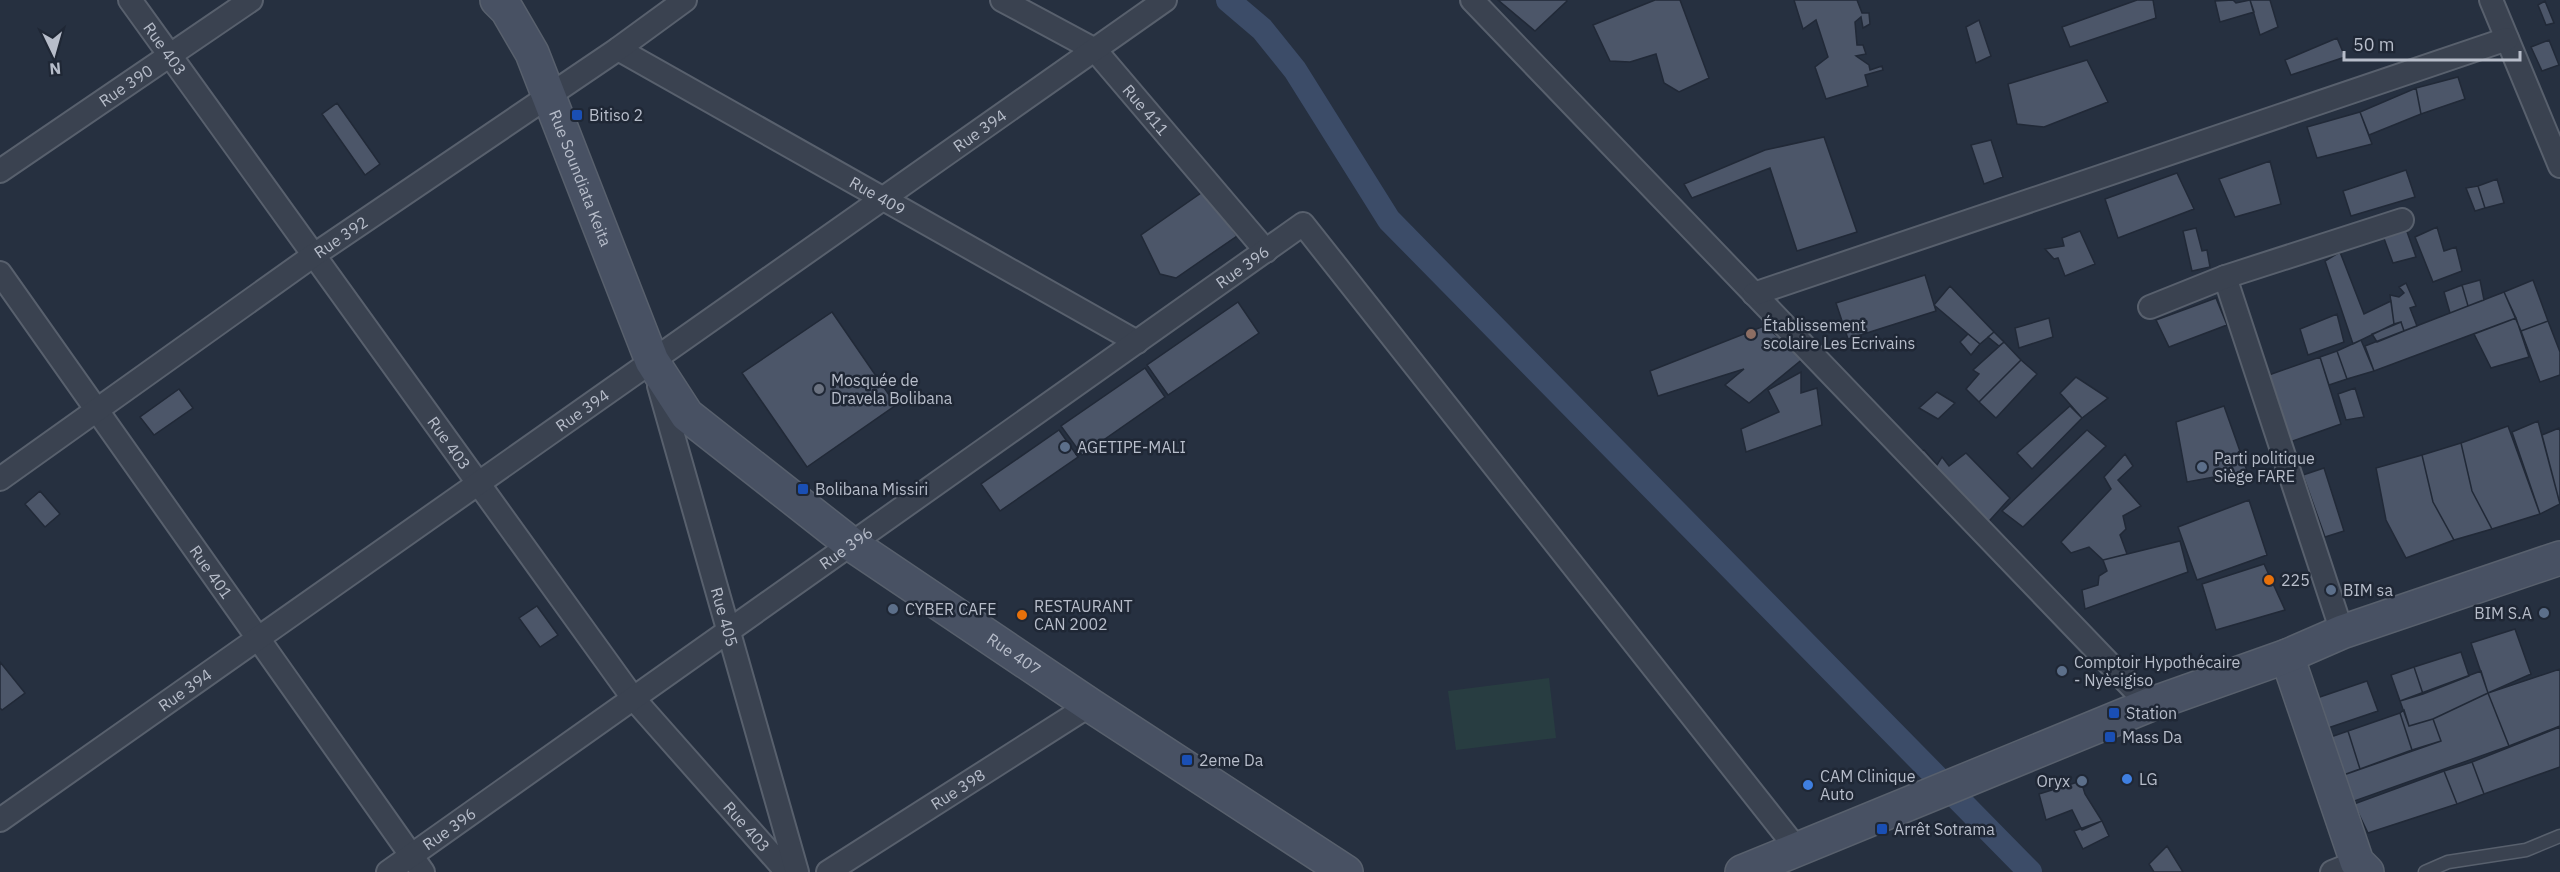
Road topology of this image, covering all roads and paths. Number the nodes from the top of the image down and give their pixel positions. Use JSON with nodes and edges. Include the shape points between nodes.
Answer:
{"nodes":[{"id":1,"x":130,"y":0,"type":"edge"},
{"id":2,"x":251,"y":0,"type":"edge"},
{"id":3,"x":497,"y":0,"type":"edge"},
{"id":4,"x":685,"y":0,"type":"edge"},
{"id":5,"x":1002,"y":0,"type":"edge"},
{"id":6,"x":1165,"y":0,"type":"edge"},
{"id":7,"x":1472,"y":0,"type":"edge"},
{"id":8,"x":2491,"y":0,"type":"edge"},
{"id":9,"x":2507,"y":39,"type":"junction"},
{"id":10,"x":618,"y":49,"type":"junction"},
{"id":11,"x":1095,"y":50,"type":"junction"},
{"id":12,"x":169,"y":54,"type":"junction"},
{"id":13,"x":547,"y":97,"type":"junction"},
{"id":14,"x":2560,"y":166,"type":"edge"},
{"id":15,"x":0,"y":171,"type":"edge"},
{"id":16,"x":882,"y":199,"type":"junction"},
{"id":17,"x":2402,"y":220,"type":"dead end"},
{"id":18,"x":1266,"y":251,"type":"junction"},
{"id":19,"x":314,"y":255,"type":"junction"},
{"id":20,"x":0,"y":273,"type":"edge"},
{"id":21,"x":2225,"y":277,"type":"junction"},
{"id":22,"x":1754,"y":294,"type":"junction"},
{"id":23,"x":2150,"y":307,"type":"dead end"},
{"id":24,"x":1137,"y":342,"type":"junction"},
{"id":25,"x":652,"y":362,"type":"junction"},
{"id":26,"x":96,"y":409,"type":"junction"},
{"id":27,"x":0,"y":479,"type":"edge"},
{"id":28,"x":478,"y":483,"type":"junction"},
{"id":29,"x":851,"y":544,"type":"junction"},
{"id":30,"x":2560,"y":558,"type":"edge"},
{"id":31,"x":730,"y":630,"type":"junction"},
{"id":32,"x":2342,"y":632,"type":"junction"},
{"id":33,"x":258,"y":638,"type":"junction"},
{"id":34,"x":2287,"y":656,"type":"junction"},
{"id":35,"x":633,"y":698,"type":"junction"},
{"id":36,"x":1090,"y":705,"type":"junction"},
{"id":37,"x":2149,"y":705,"type":"junction"},
{"id":38,"x":0,"y":820,"type":"edge"},
{"id":39,"x":2560,"y":836,"type":"edge"},
{"id":40,"x":1797,"y":849,"type":"junction"},
{"id":41,"x":417,"y":864,"type":"edge"},
{"id":42,"x":2352,"y":869,"type":"edge"},
{"id":43,"x":388,"y":872,"type":"edge"},
{"id":44,"x":787,"y":872,"type":"edge"},
{"id":45,"x":797,"y":872,"type":"edge"},
{"id":46,"x":828,"y":872,"type":"edge"},
{"id":47,"x":1346,"y":872,"type":"edge"},
{"id":48,"x":1742,"y":872,"type":"edge"},
{"id":49,"x":2425,"y":872,"type":"edge"}],
"edges":[{"from":1,"to":12,"type":"street","name":"Rue 403"},
{"from":2,"to":12,"type":"street","name":"Rue 390"},
{"from":3,"to":13,"type":"main road","name":"Rue Soundiata Keita","via":[[532,53]]},
{"from":4,"to":10,"type":"street","name":"Rue 392"},
{"from":5,"to":11,"type":"street","name":"Rue 411"},
{"from":6,"to":11,"type":"street","name":"Rue 394"},
{"from":7,"to":22,"type":"street"},
{"from":8,"to":9,"type":"street"},
{"from":9,"to":14,"type":"street"},
{"from":9,"to":22,"type":"street"},
{"from":10,"to":13,"type":"street","name":"Rue 392"},
{"from":10,"to":16,"type":"street","name":"Rue 409"},
{"from":11,"to":16,"type":"street","name":"Rue 394"},
{"from":11,"to":18,"type":"street","name":"Rue 411"},
{"from":12,"to":15,"type":"street","name":"Rue 390"},
{"from":12,"to":19,"type":"street","name":"Rue 403"},
{"from":13,"to":19,"type":"street","name":"Rue 392"},
{"from":13,"to":25,"type":"main road","name":"Rue Soundiata Keita"},
{"from":16,"to":24,"type":"street","name":"Rue 409"},
{"from":16,"to":25,"type":"street","name":"Rue 394"},
{"from":17,"to":21,"type":"street"},
{"from":18,"to":24,"type":"street","name":"Rue 396"},
{"from":18,"to":40,"type":"street","name":"Rue 396","via":[[1303,224]]},
{"from":19,"to":26,"type":"street","name":"Rue 392"},
{"from":19,"to":28,"type":"street","name":"Rue 403"},
{"from":20,"to":26,"type":"street","name":"Rue 401"},
{"from":21,"to":23,"type":"street"},
{"from":21,"to":32,"type":"street"},
{"from":22,"to":37,"type":"street"},
{"from":24,"to":29,"type":"street","name":"Rue 396"},
{"from":25,"to":28,"type":"street","name":"Rue 394"},
{"from":25,"to":29,"type":"main road","name":"Rue 407","via":[[687,415]]},
{"from":25,"to":31,"type":"street","name":"Rue 405"},
{"from":26,"to":27,"type":"street","name":"Rue 392"},
{"from":26,"to":33,"type":"street","name":"Rue 401"},
{"from":28,"to":33,"type":"street","name":"Rue 394"},
{"from":28,"to":35,"type":"street","name":"Rue 403"},
{"from":29,"to":31,"type":"street","name":"Rue 396"},
{"from":29,"to":36,"type":"main road","name":"Rue 407"},
{"from":30,"to":32,"type":"main road"},
{"from":31,"to":35,"type":"street","name":"Rue 396"},
{"from":31,"to":45,"type":"street","name":"Rue 405"},
{"from":32,"to":34,"type":"main road"},
{"from":33,"to":38,"type":"street","name":"Rue 394"},
{"from":33,"to":41,"type":"street","name":"Rue 401"},
{"from":34,"to":37,"type":"main road"},
{"from":34,"to":42,"type":"main road"},
{"from":35,"to":41,"type":"street","name":"Rue 396"},
{"from":35,"to":44,"type":"street","name":"Rue 403"},
{"from":36,"to":46,"type":"street","name":"Rue 398"},
{"from":36,"to":47,"type":"main road","name":"Rue 407"},
{"from":37,"to":40,"type":"main road"},
{"from":39,"to":49,"type":"lane","via":[[2526,850],[2448,862]]},
{"from":40,"to":48,"type":"main road"},
{"from":41,"to":43,"type":"street","name":"Rue 396"}]}
